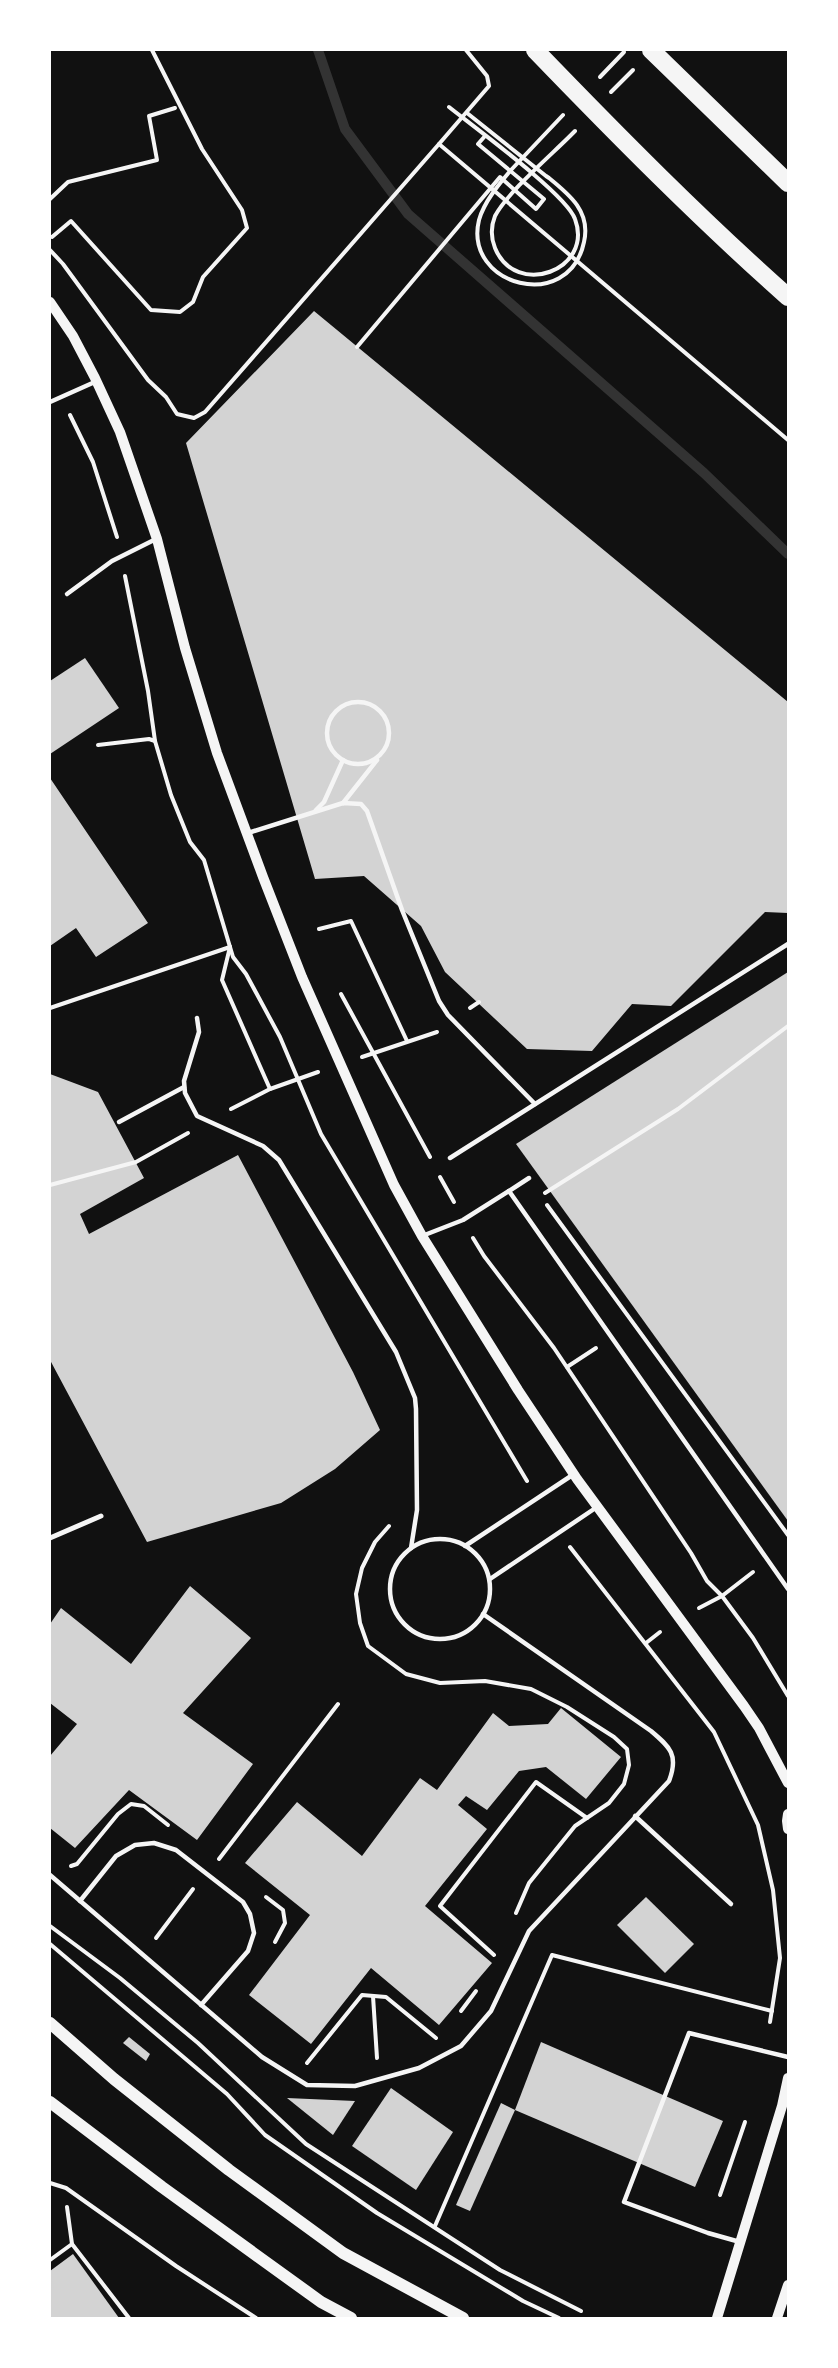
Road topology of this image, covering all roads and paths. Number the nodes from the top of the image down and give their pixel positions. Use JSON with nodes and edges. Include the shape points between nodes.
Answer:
{"nodes":[{"id":1,"x":152,"y":50,"type":"edge"},
{"id":2,"x":466,"y":50,"type":"edge"},
{"id":3,"x":535,"y":50,"type":"edge"},
{"id":4,"x":651,"y":50,"type":"edge"},
{"id":5,"x":636,"y":67,"type":"dead end"},
{"id":6,"x":611,"y":93,"type":"dead end"},
{"id":7,"x":449,"y":107,"type":"dead end"},
{"id":8,"x":176,"y":108,"type":"dead end"},
{"id":9,"x":467,"y":112,"type":"junction"},
{"id":10,"x":462,"y":117,"type":"junction"},
{"id":11,"x":578,"y":127,"type":"dead end"},
{"id":12,"x":485,"y":136,"type":"junction"},
{"id":13,"x":439,"y":144,"type":"junction"},
{"id":14,"x":511,"y":170,"type":"dead end"},
{"id":15,"x":503,"y":179,"type":"junction"},
{"id":16,"x":789,"y":183,"type":"edge"},
{"id":17,"x":516,"y":190,"type":"junction"},
{"id":18,"x":50,"y":199,"type":"edge"},
{"id":19,"x":52,"y":237,"type":"dead end"},
{"id":20,"x":50,"y":250,"type":"edge"},
{"id":21,"x":789,"y":297,"type":"edge"},
{"id":22,"x":50,"y":302,"type":"edge"},
{"id":23,"x":357,"y":347,"type":"dead end"},
{"id":24,"x":97,"y":381,"type":"junction"},
{"id":25,"x":50,"y":402,"type":"edge"},
{"id":26,"x":789,"y":440,"type":"edge"},
{"id":27,"x":157,"y":539,"type":"junction"},
{"id":28,"x":67,"y":594,"type":"dead end"},
{"id":29,"x":155,"y":741,"type":"dead end"},
{"id":30,"x":98,"y":745,"type":"dead end"},
{"id":31,"x":382,"y":753,"type":"junction"},
{"id":32,"x":343,"y":760,"type":"junction"},
{"id":33,"x":343,"y":803,"type":"junction"},
{"id":34,"x":314,"y":812,"type":"junction"},
{"id":35,"x":247,"y":834,"type":"junction"},
{"id":36,"x":320,"y":929,"type":"dead end"},
{"id":37,"x":789,"y":944,"type":"edge"},
{"id":38,"x":341,"y":994,"type":"dead end"},
{"id":39,"x":479,"y":1002,"type":"dead end"},
{"id":40,"x":50,"y":1008,"type":"edge"},
{"id":41,"x":463,"y":1014,"type":"dead end"},
{"id":42,"x":197,"y":1018,"type":"dead end"},
{"id":43,"x":787,"y":1027,"type":"edge"},
{"id":44,"x":438,"y":1032,"type":"dead end"},
{"id":45,"x":789,"y":1034,"type":"edge"},
{"id":46,"x":407,"y":1041,"type":"junction"},
{"id":47,"x":354,"y":1059,"type":"dead end"},
{"id":48,"x":323,"y":1070,"type":"dead end"},
{"id":49,"x":184,"y":1086,"type":"junction"},
{"id":50,"x":270,"y":1089,"type":"junction"},
{"id":51,"x":535,"y":1104,"type":"junction"},
{"id":52,"x":226,"y":1112,"type":"dead end"},
{"id":53,"x":119,"y":1122,"type":"dead end"},
{"id":54,"x":196,"y":1128,"type":"dead end"},
{"id":55,"x":450,"y":1158,"type":"dead end"},
{"id":56,"x":433,"y":1162,"type":"dead end"},
{"id":57,"x":438,"y":1173,"type":"dead end"},
{"id":58,"x":529,"y":1178,"type":"dead end"},
{"id":59,"x":50,"y":1185,"type":"edge"},
{"id":60,"x":509,"y":1191,"type":"junction"},
{"id":61,"x":463,"y":1220,"type":"junction"},
{"id":62,"x":422,"y":1236,"type":"junction"},
{"id":63,"x":574,"y":1474,"type":"junction"},
{"id":64,"x":597,"y":1507,"type":"junction"},
{"id":65,"x":101,"y":1516,"type":"dead end"},
{"id":66,"x":389,"y":1526,"type":"dead end"},
{"id":67,"x":559,"y":1534,"type":"junction"},
{"id":68,"x":789,"y":1535,"type":"edge"},
{"id":69,"x":50,"y":1538,"type":"edge"},
{"id":70,"x":465,"y":1546,"type":"junction"},
{"id":71,"x":411,"y":1548,"type":"junction"},
{"id":72,"x":490,"y":1579,"type":"junction"},
{"id":73,"x":789,"y":1589,"type":"edge"},
{"id":74,"x":483,"y":1614,"type":"junction"},
{"id":75,"x":789,"y":1696,"type":"edge"},
{"id":76,"x":338,"y":1704,"type":"dead end"},
{"id":77,"x":789,"y":1783,"type":"edge"},
{"id":78,"x":789,"y":1814,"type":"edge"},
{"id":79,"x":635,"y":1816,"type":"junction"},
{"id":80,"x":587,"y":1818,"type":"junction"},
{"id":81,"x":171,"y":1827,"type":"dead end"},
{"id":82,"x":789,"y":1829,"type":"edge"},
{"id":83,"x":62,"y":1861,"type":"dead end"},
{"id":84,"x":205,"y":1873,"type":"junction"},
{"id":85,"x":50,"y":1875,"type":"edge"},
{"id":86,"x":264,"y":1896,"type":"dead end"},
{"id":87,"x":80,"y":1901,"type":"junction"},
{"id":88,"x":731,"y":1904,"type":"dead end"},
{"id":89,"x":513,"y":1920,"type":"dead end"},
{"id":90,"x":50,"y":1926,"type":"edge"},
{"id":91,"x":50,"y":1944,"type":"edge"},
{"id":92,"x":271,"y":1947,"type":"dead end"},
{"id":93,"x":148,"y":1960,"type":"junction"},
{"id":94,"x":499,"y":1960,"type":"dead end"},
{"id":95,"x":478,"y":1988,"type":"dead end"},
{"id":96,"x":373,"y":1996,"type":"junction"},
{"id":97,"x":201,"y":2005,"type":"junction"},
{"id":98,"x":772,"y":2010,"type":"junction"},
{"id":99,"x":457,"y":2015,"type":"dead end"},
{"id":100,"x":770,"y":2022,"type":"dead end"},
{"id":101,"x":50,"y":2023,"type":"edge"},
{"id":102,"x":443,"y":2034,"type":"dead end"},
{"id":103,"x":436,"y":2039,"type":"junction"},
{"id":104,"x":428,"y":2044,"type":"dead end"},
{"id":105,"x":789,"y":2057,"type":"edge"},
{"id":106,"x":298,"y":2062,"type":"dead end"},
{"id":107,"x":384,"y":2062,"type":"dead end"},
{"id":108,"x":306,"y":2064,"type":"junction"},
{"id":109,"x":318,"y":2065,"type":"dead end"},
{"id":110,"x":789,"y":2078,"type":"edge"},
{"id":111,"x":50,"y":2102,"type":"edge"},
{"id":112,"x":745,"y":2122,"type":"dead end"},
{"id":113,"x":50,"y":2182,"type":"edge"},
{"id":114,"x":720,"y":2195,"type":"dead end"},
{"id":115,"x":67,"y":2207,"type":"dead end"},
{"id":116,"x":435,"y":2226,"type":"junction"},
{"id":117,"x":741,"y":2242,"type":"junction"},
{"id":118,"x":72,"y":2244,"type":"junction"},
{"id":119,"x":50,"y":2260,"type":"edge"},
{"id":120,"x":789,"y":2285,"type":"edge"},
{"id":121,"x":581,"y":2311,"type":"dead end"},
{"id":122,"x":129,"y":2319,"type":"edge"},
{"id":123,"x":255,"y":2319,"type":"edge"},
{"id":124,"x":351,"y":2319,"type":"edge"},
{"id":125,"x":463,"y":2319,"type":"edge"},
{"id":126,"x":559,"y":2319,"type":"edge"},
{"id":127,"x":717,"y":2319,"type":"edge"},
{"id":128,"x":777,"y":2319,"type":"edge"}],
"edges":[{"from":1,"to":19,"type":"path","via":[[202,149],[242,210],[246,228],[203,277],[193,302],[180,312],[151,310],[71,222]]},
{"from":2,"to":9,"type":"path","via":[[487,76],[489,87]]},
{"from":3,"to":21,"type":"highway","via":[[628,146]]},
{"from":4,"to":16,"type":"highway"},
{"from":5,"to":6,"type":"path"},
{"from":7,"to":10,"type":"path"},
{"from":8,"to":18,"type":"path","via":[[149,116],[157,160],[68,182]]},
{"from":9,"to":10,"type":"path"},
{"from":9,"to":15,"type":"path","via":[[577,203],[585,239],[578,260],[566,274],[538,285],[521,284],[497,273],[487,261],[478,238],[479,219]]},
{"from":10,"to":12,"type":"path"},
{"from":10,"to":13,"type":"path"},
{"from":11,"to":17,"type":"path"},
{"from":12,"to":17,"type":"path","via":[[478,144],[544,199],[536,209]]},
{"from":12,"to":17,"type":"path","via":[[565,202],[576,220],[576,247],[555,271],[527,275],[517,272],[504,263],[494,244],[496,215]]},
{"from":13,"to":20,"type":"path","via":[[205,412],[194,417],[177,414]]},
{"from":13,"to":26,"type":"path"},
{"from":14,"to":15,"type":"path"},
{"from":15,"to":17,"type":"path"},
{"from":15,"to":23,"type":"path","via":[[500,177]]},
{"from":22,"to":24,"type":"street"},
{"from":24,"to":25,"type":"lane"},
{"from":24,"to":27,"type":"street","via":[[120,432]]},
{"from":27,"to":28,"type":"lane","via":[[112,561]]},
{"from":27,"to":35,"type":"street","via":[[185,648]]},
{"from":29,"to":30,"type":"path"},
{"from":31,"to":32,"type":"lane","via":[[375,760],[356,765]]},
{"from":31,"to":32,"type":"lane","via":[[389,735],[384,715],[376,707],[355,702],[336,710],[326,730],[331,750]]},
{"from":31,"to":33,"type":"lane"},
{"from":32,"to":34,"type":"lane","via":[[324,802]]},
{"from":33,"to":34,"type":"lane"},
{"from":33,"to":51,"type":"lane","via":[[361,804],[367,811],[439,1001]]},
{"from":34,"to":35,"type":"lane"},
{"from":35,"to":62,"type":"street","via":[[302,977],[394,1185]]},
{"from":36,"to":46,"type":"path","via":[[351,921]]},
{"from":37,"to":51,"type":"lane"},
{"from":38,"to":56,"type":"path"},
{"from":39,"to":41,"type":"path"},
{"from":40,"to":50,"type":"path","via":[[230,946],[222,980]]},
{"from":42,"to":49,"type":"lane","via":[[199,1032]]},
{"from":43,"to":45,"type":"path"},
{"from":43,"to":68,"type":"path","via":[[678,1109],[540,1196]]},
{"from":44,"to":46,"type":"path"},
{"from":46,"to":47,"type":"path"},
{"from":48,"to":50,"type":"path"},
{"from":49,"to":53,"type":"lane"},
{"from":49,"to":71,"type":"lane","via":[[197,1116],[263,1146],[279,1160],[396,1352],[416,1409],[417,1510]]},
{"from":50,"to":52,"type":"path"},
{"from":51,"to":55,"type":"lane"},
{"from":54,"to":59,"type":"path","via":[[136,1162]]},
{"from":57,"to":61,"type":"path"},
{"from":58,"to":60,"type":"lane"},
{"from":60,"to":61,"type":"lane"},
{"from":60,"to":73,"type":"lane"},
{"from":61,"to":62,"type":"lane"},
{"from":61,"to":75,"type":"path","via":[[484,1256],[554,1348],[707,1581],[753,1638]]},
{"from":62,"to":63,"type":"street"},
{"from":63,"to":64,"type":"street"},
{"from":63,"to":70,"type":"lane"},
{"from":64,"to":67,"type":"lane"},
{"from":64,"to":77,"type":"street","via":[[744,1706]]},
{"from":65,"to":69,"type":"street"},
{"from":66,"to":80,"type":"path","via":[[375,1542],[362,1568],[356,1594],[368,1646],[405,1674],[440,1683],[485,1681],[531,1689],[614,1737],[627,1749],[629,1765],[624,1784],[609,1803]]},
{"from":67,"to":72,"type":"lane"},
{"from":67,"to":98,"type":"path","via":[[714,1732],[758,1825],[773,1890],[780,1958]]},
{"from":70,"to":71,"type":"lane","via":[[442,1539]]},
{"from":70,"to":72,"type":"lane","via":[[483,1564]]},
{"from":71,"to":74,"type":"lane","via":[[392,1575],[393,1607],[401,1622],[414,1632],[446,1639],[469,1630]]},
{"from":72,"to":74,"type":"lane","via":[[490,1596]]},
{"from":74,"to":79,"type":"lane","via":[[665,1743],[673,1755],[674,1768],[669,1780]]},
{"from":76,"to":84,"type":"path"},
{"from":78,"to":82,"type":"street"},
{"from":79,"to":88,"type":"lane"},
{"from":79,"to":97,"type":"lane","via":[[530,1931],[491,2012],[461,2046],[419,2067],[355,2086],[307,2085],[261,2057]]},
{"from":80,"to":89,"type":"path","via":[[575,1826],[529,1883]]},
{"from":80,"to":94,"type":"path","via":[[536,1782],[440,1906]]},
{"from":81,"to":83,"type":"path","via":[[144,1806],[131,1804],[77,1864],[69,1866]]},
{"from":84,"to":87,"type":"lane","via":[[176,1850],[154,1844],[135,1845],[116,1856]]},
{"from":84,"to":93,"type":"path","via":[[156,1938]]},
{"from":84,"to":97,"type":"lane","via":[[243,1902],[255,1933],[248,1951]]},
{"from":85,"to":87,"type":"lane"},
{"from":86,"to":92,"type":"path","via":[[283,1910],[285,1923]]},
{"from":87,"to":93,"type":"lane"},
{"from":90,"to":116,"type":"path","via":[[198,2043],[306,2144]]},
{"from":91,"to":126,"type":"path","via":[[227,2094],[265,2135],[377,2213]]},
{"from":93,"to":97,"type":"lane"},
{"from":95,"to":99,"type":"path"},
{"from":96,"to":103,"type":"path","via":[[386,1997]]},
{"from":96,"to":107,"type":"path","via":[[377,2063]]},
{"from":96,"to":108,"type":"path","via":[[362,1995]]},
{"from":98,"to":100,"type":"path"},
{"from":98,"to":116,"type":"path","via":[[552,1955]]},
{"from":101,"to":125,"type":"main road","via":[[229,2170],[343,2253]]},
{"from":102,"to":103,"type":"path"},
{"from":103,"to":104,"type":"path"},
{"from":105,"to":117,"type":"lane","via":[[689,2033],[624,2202]]},
{"from":106,"to":108,"type":"path"},
{"from":108,"to":109,"type":"path"},
{"from":110,"to":117,"type":"street"},
{"from":111,"to":124,"type":"main road","via":[[162,2187]]},
{"from":112,"to":114,"type":"path"},
{"from":113,"to":123,"type":"path","via":[[66,2188]]},
{"from":115,"to":118,"type":"path"},
{"from":116,"to":121,"type":"path","via":[[500,2270]]},
{"from":117,"to":127,"type":"street"},
{"from":118,"to":119,"type":"path"},
{"from":118,"to":122,"type":"path"},
{"from":120,"to":128,"type":"street"}]}
